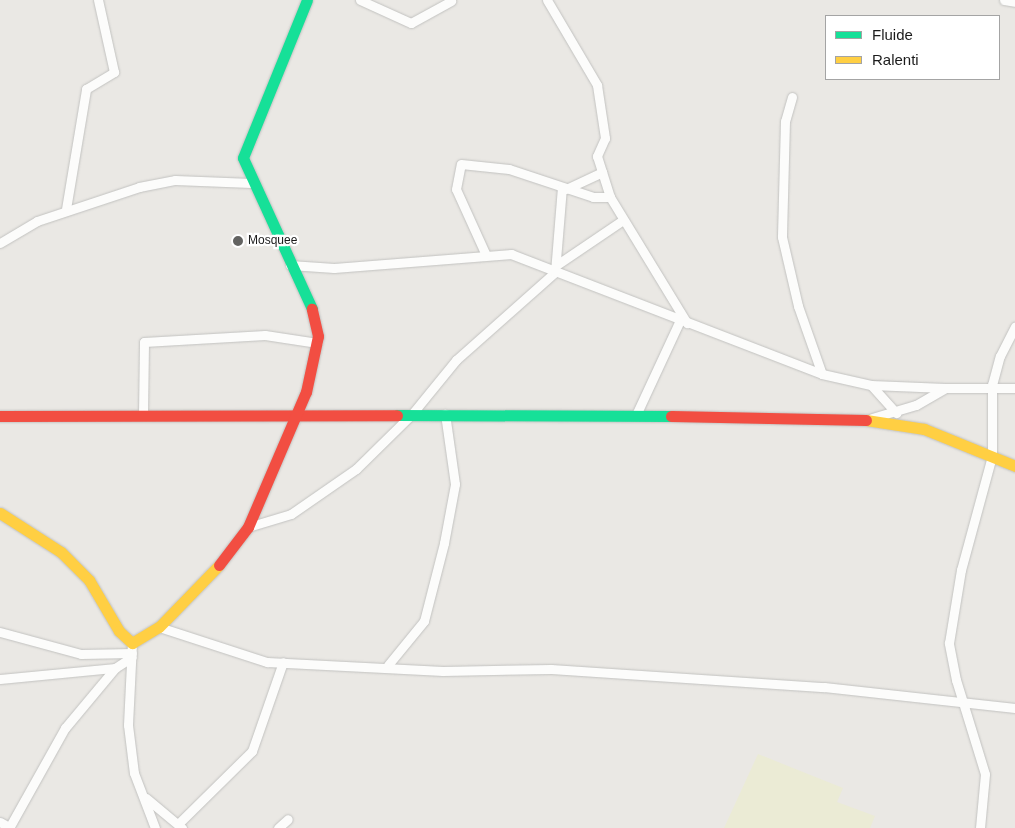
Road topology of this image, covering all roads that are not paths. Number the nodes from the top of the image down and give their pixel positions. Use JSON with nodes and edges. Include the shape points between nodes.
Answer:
{"nodes":[{"id":1,"x":98,"y":0,"type":"edge"},
{"id":2,"x":307,"y":0,"type":"edge"},
{"id":3,"x":360,"y":0,"type":"edge"},
{"id":4,"x":547,"y":0,"type":"edge"},
{"id":5,"x":1004,"y":0,"type":"edge"},
{"id":6,"x":451,"y":1,"type":"dead end"},
{"id":7,"x":1015,"y":2,"type":"edge"},
{"id":8,"x":792,"y":97,"type":"dead end"},
{"id":9,"x":602,"y":172,"type":"junction"},
{"id":10,"x":251,"y":183,"type":"junction"},
{"id":11,"x":564,"y":188,"type":"junction"},
{"id":12,"x":610,"y":197,"type":"junction"},
{"id":13,"x":66,"y":209,"type":"junction"},
{"id":14,"x":623,"y":220,"type":"junction"},
{"id":15,"x":0,"y":244,"type":"edge"},
{"id":16,"x":486,"y":253,"type":"junction"},
{"id":17,"x":290,"y":265,"type":"junction"},
{"id":18,"x":556,"y":268,"type":"junction"},
{"id":19,"x":684,"y":321,"type":"junction"},
{"id":20,"x":1015,"y":328,"type":"edge"},
{"id":21,"x":317,"y":342,"type":"junction"},
{"id":22,"x":822,"y":374,"type":"junction"},
{"id":23,"x":871,"y":384,"type":"junction"},
{"id":24,"x":992,"y":385,"type":"junction"},
{"id":25,"x":945,"y":388,"type":"junction"},
{"id":26,"x":1015,"y":388,"type":"edge"},
{"id":27,"x":896,"y":413,"type":"junction"},
{"id":28,"x":296,"y":414,"type":"junction"},
{"id":29,"x":412,"y":414,"type":"junction"},
{"id":30,"x":445,"y":414,"type":"junction"},
{"id":31,"x":636,"y":415,"type":"junction"},
{"id":32,"x":0,"y":416,"type":"edge"},
{"id":33,"x":143,"y":416,"type":"junction"},
{"id":34,"x":867,"y":420,"type":"junction"},
{"id":35,"x":992,"y":456,"type":"junction"},
{"id":36,"x":1015,"y":466,"type":"edge"},
{"id":37,"x":0,"y":513,"type":"edge"},
{"id":38,"x":248,"y":527,"type":"junction"},
{"id":39,"x":159,"y":627,"type":"junction"},
{"id":40,"x":0,"y":632,"type":"edge"},
{"id":41,"x":132,"y":651,"type":"junction"},
{"id":42,"x":283,"y":662,"type":"junction"},
{"id":43,"x":388,"y":665,"type":"junction"},
{"id":44,"x":115,"y":668,"type":"junction"},
{"id":45,"x":0,"y":679,"type":"edge"},
{"id":46,"x":962,"y":701,"type":"junction"},
{"id":47,"x":1015,"y":708,"type":"edge"},
{"id":48,"x":144,"y":796,"type":"junction"},
{"id":49,"x":288,"y":819,"type":"dead end"},
{"id":50,"x":0,"y":822,"type":"edge"},
{"id":51,"x":180,"y":826,"type":"edge"},
{"id":52,"x":9,"y":827,"type":"edge"},
{"id":53,"x":155,"y":828,"type":"edge"},
{"id":54,"x":278,"y":828,"type":"edge"},
{"id":55,"x":980,"y":828,"type":"edge"}],
"edges":[{"from":1,"to":13,"type":"street","via":[[114,72],[86,89]]},
{"from":2,"to":10,"type":"street","via":[[244,147]]},
{"from":3,"to":6,"type":"street","via":[[411,23]]},
{"from":4,"to":9,"type":"street","via":[[597,85],[605,133],[597,151]]},
{"from":5,"to":7,"type":"street"},
{"from":8,"to":22,"type":"street","via":[[785,130],[782,237],[798,306]]},
{"from":9,"to":11,"type":"street"},
{"from":9,"to":12,"type":"street"},
{"from":10,"to":13,"type":"street","via":[[175,180],[138,186],[84,208]]},
{"from":10,"to":17,"type":"street"},
{"from":11,"to":12,"type":"street","via":[[593,197]]},
{"from":11,"to":16,"type":"street","via":[[508,169],[461,164],[456,189]]},
{"from":11,"to":18,"type":"street","via":[[557,214]]},
{"from":12,"to":14,"type":"street"},
{"from":13,"to":15,"type":"street"},
{"from":14,"to":18,"type":"street"},
{"from":14,"to":19,"type":"street"},
{"from":16,"to":17,"type":"street","via":[[334,268]]},
{"from":16,"to":18,"type":"street","via":[[511,254]]},
{"from":17,"to":21,"type":"street","via":[[315,316]]},
{"from":18,"to":19,"type":"street"},
{"from":18,"to":29,"type":"street","via":[[456,360]]},
{"from":19,"to":22,"type":"street"},
{"from":19,"to":31,"type":"street"},
{"from":20,"to":24,"type":"street","via":[[1000,356]]},
{"from":21,"to":28,"type":"street"},
{"from":21,"to":33,"type":"street","via":[[265,335],[144,342]]},
{"from":22,"to":23,"type":"street"},
{"from":23,"to":25,"type":"street"},
{"from":23,"to":27,"type":"street"},
{"from":24,"to":25,"type":"street"},
{"from":24,"to":26,"type":"street"},
{"from":24,"to":35,"type":"street"},
{"from":25,"to":27,"type":"street"},
{"from":27,"to":34,"type":"street"},
{"from":28,"to":29,"type":"street"},
{"from":28,"to":33,"type":"street"},
{"from":28,"to":38,"type":"street"},
{"from":29,"to":30,"type":"street"},
{"from":29,"to":38,"type":"street","via":[[356,469],[318,497],[291,514]]},
{"from":30,"to":31,"type":"street"},
{"from":30,"to":43,"type":"street","via":[[455,484],[444,543],[424,621]]},
{"from":31,"to":34,"type":"street"},
{"from":32,"to":33,"type":"street"},
{"from":34,"to":35,"type":"street","via":[[924,429]]},
{"from":35,"to":36,"type":"street"},
{"from":35,"to":46,"type":"street","via":[[970,530],[951,620],[949,643]]},
{"from":37,"to":41,"type":"street","via":[[61,552],[82,573],[106,601]]},
{"from":38,"to":39,"type":"street","via":[[223,560]]},
{"from":39,"to":41,"type":"street"},
{"from":39,"to":42,"type":"street","via":[[252,660]]},
{"from":40,"to":41,"type":"street","via":[[81,654]]},
{"from":41,"to":44,"type":"street"},
{"from":41,"to":48,"type":"street","via":[[128,725],[134,773]]},
{"from":42,"to":43,"type":"street"},
{"from":42,"to":51,"type":"street","via":[[252,751]]},
{"from":43,"to":46,"type":"street","via":[[443,671],[551,669]]},
{"from":44,"to":45,"type":"street"},
{"from":44,"to":52,"type":"street","via":[[65,728]]},
{"from":46,"to":47,"type":"street"},
{"from":46,"to":55,"type":"street","via":[[985,774]]},
{"from":48,"to":51,"type":"street"},
{"from":48,"to":53,"type":"street"},
{"from":49,"to":54,"type":"street"},
{"from":50,"to":52,"type":"street"}]}
